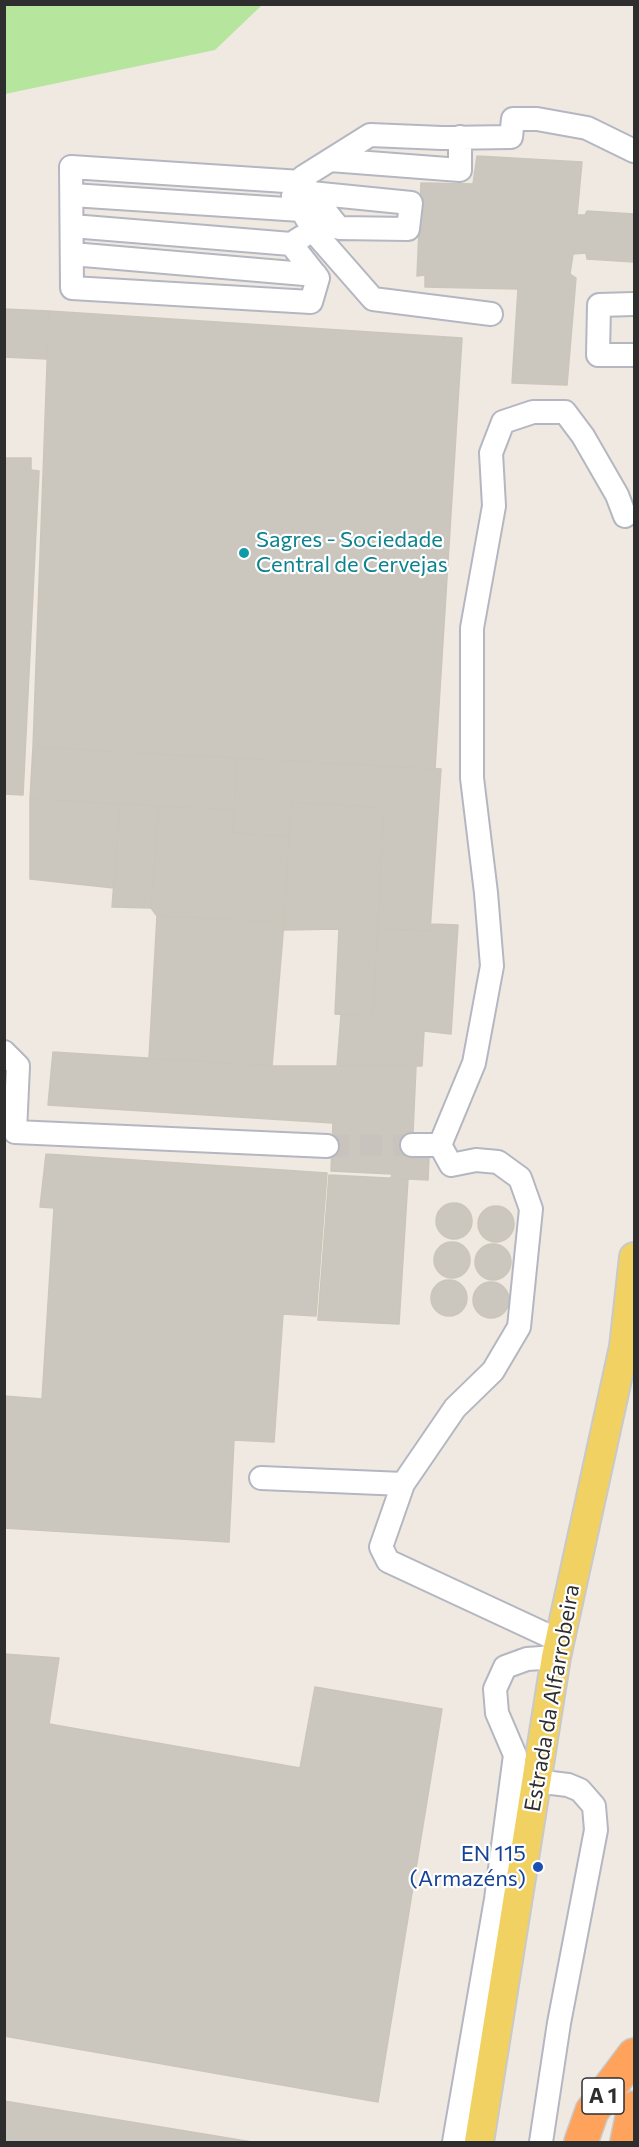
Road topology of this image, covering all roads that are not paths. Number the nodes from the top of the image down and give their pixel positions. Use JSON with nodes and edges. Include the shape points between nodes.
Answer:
{"nodes":[{"id":1,"x":460,"y":137,"type":"junction"},
{"id":2,"x":634,"y":151,"type":"edge"},
{"id":3,"x":330,"y":160,"type":"junction"},
{"id":4,"x":304,"y":195,"type":"junction"},
{"id":5,"x":72,"y":226,"type":"junction"},
{"id":6,"x":313,"y":230,"type":"junction"},
{"id":7,"x":291,"y":244,"type":"junction"},
{"id":8,"x":72,"y":254,"type":"junction"},
{"id":9,"x":316,"y":275,"type":"junction"},
{"id":10,"x":634,"y":304,"type":"edge"},
{"id":11,"x":491,"y":314,"type":"dead end"},
{"id":12,"x":634,"y":355,"type":"edge"},
{"id":13,"x":634,"y":493,"type":"edge"},
{"id":14,"x":630,"y":524,"type":"edge"},
{"id":15,"x":4,"y":1052,"type":"edge"},
{"id":16,"x":412,"y":1145,"type":"tunnel mouth"},
{"id":17,"x":440,"y":1145,"type":"junction"},
{"id":18,"x":327,"y":1146,"type":"tunnel mouth"},
{"id":19,"x":634,"y":1257,"type":"edge"},
{"id":20,"x":261,"y":1478,"type":"dead end"},
{"id":21,"x":403,"y":1484,"type":"junction"},
{"id":22,"x":558,"y":1649,"type":"junction"},
{"id":23,"x":535,"y":1781,"type":"junction"},
{"id":24,"x":634,"y":2055,"type":"edge"},
{"id":25,"x":634,"y":2069,"type":"edge"},
{"id":26,"x":634,"y":2108,"type":"edge"},
{"id":27,"x":468,"y":2137,"type":"edge"},
{"id":28,"x":541,"y":2142,"type":"edge"},
{"id":29,"x":581,"y":2142,"type":"edge"},
{"id":30,"x":600,"y":2142,"type":"edge"},
{"id":31,"x":627,"y":2142,"type":"edge"}],
"edges":[{"from":1,"to":2,"type":"lane","via":[[511,137],[513,119],[537,119],[587,128]]},
{"from":1,"to":3,"type":"lane","via":[[370,135]]},
{"from":1,"to":3,"type":"lane","via":[[460,170]]},
{"from":3,"to":4,"type":"lane","via":[[303,177]]},
{"from":4,"to":5,"type":"lane","via":[[71,167]]},
{"from":4,"to":6,"type":"lane"},
{"from":5,"to":7,"type":"lane"},
{"from":5,"to":8,"type":"lane"},
{"from":6,"to":7,"type":"lane"},
{"from":6,"to":11,"type":"lane","via":[[373,298]]},
{"from":7,"to":9,"type":"lane"},
{"from":8,"to":9,"type":"lane"},
{"from":8,"to":9,"type":"lane","via":[[72,288],[311,302]]},
{"from":10,"to":12,"type":"lane","via":[[599,305],[598,355]]},
{"from":13,"to":14,"type":"lane"},
{"from":14,"to":17,"type":"lane","via":[[617,495],[566,412],[533,412],[503,422],[491,453],[494,506],[472,628],[472,778],[492,966],[474,1063]]},
{"from":15,"to":18,"type":"lane","via":[[18,1066],[15,1131]]},
{"from":16,"to":17,"type":"lane"},
{"from":17,"to":21,"type":"lane","via":[[451,1165],[476,1160],[498,1162],[520,1178],[531,1209],[519,1327],[493,1371],[455,1408]]},
{"from":19,"to":22,"type":"main road","name":"Estrada da Alfarrobeira","via":[[624,1347]]},
{"from":20,"to":21,"type":"lane"},
{"from":21,"to":22,"type":"lane","via":[[381,1547],[388,1561]]},
{"from":22,"to":23,"type":"main road","name":"Estrada da Alfarrobeira"},
{"from":22,"to":27,"type":"lane","via":[[505,1667],[495,1689],[497,1713],[515,1755]]},
{"from":23,"to":27,"type":"main road","name":"Estrada da Alfarrobeira"},
{"from":23,"to":28,"type":"lane","via":[[580,1790],[594,1806],[596,1830]]},
{"from":24,"to":29,"type":"highway","number":"A 1","via":[[592,2111]]},
{"from":25,"to":30,"type":"highway","number":"A 1"},
{"from":26,"to":31,"type":"highway","number":"A 1"}]}
